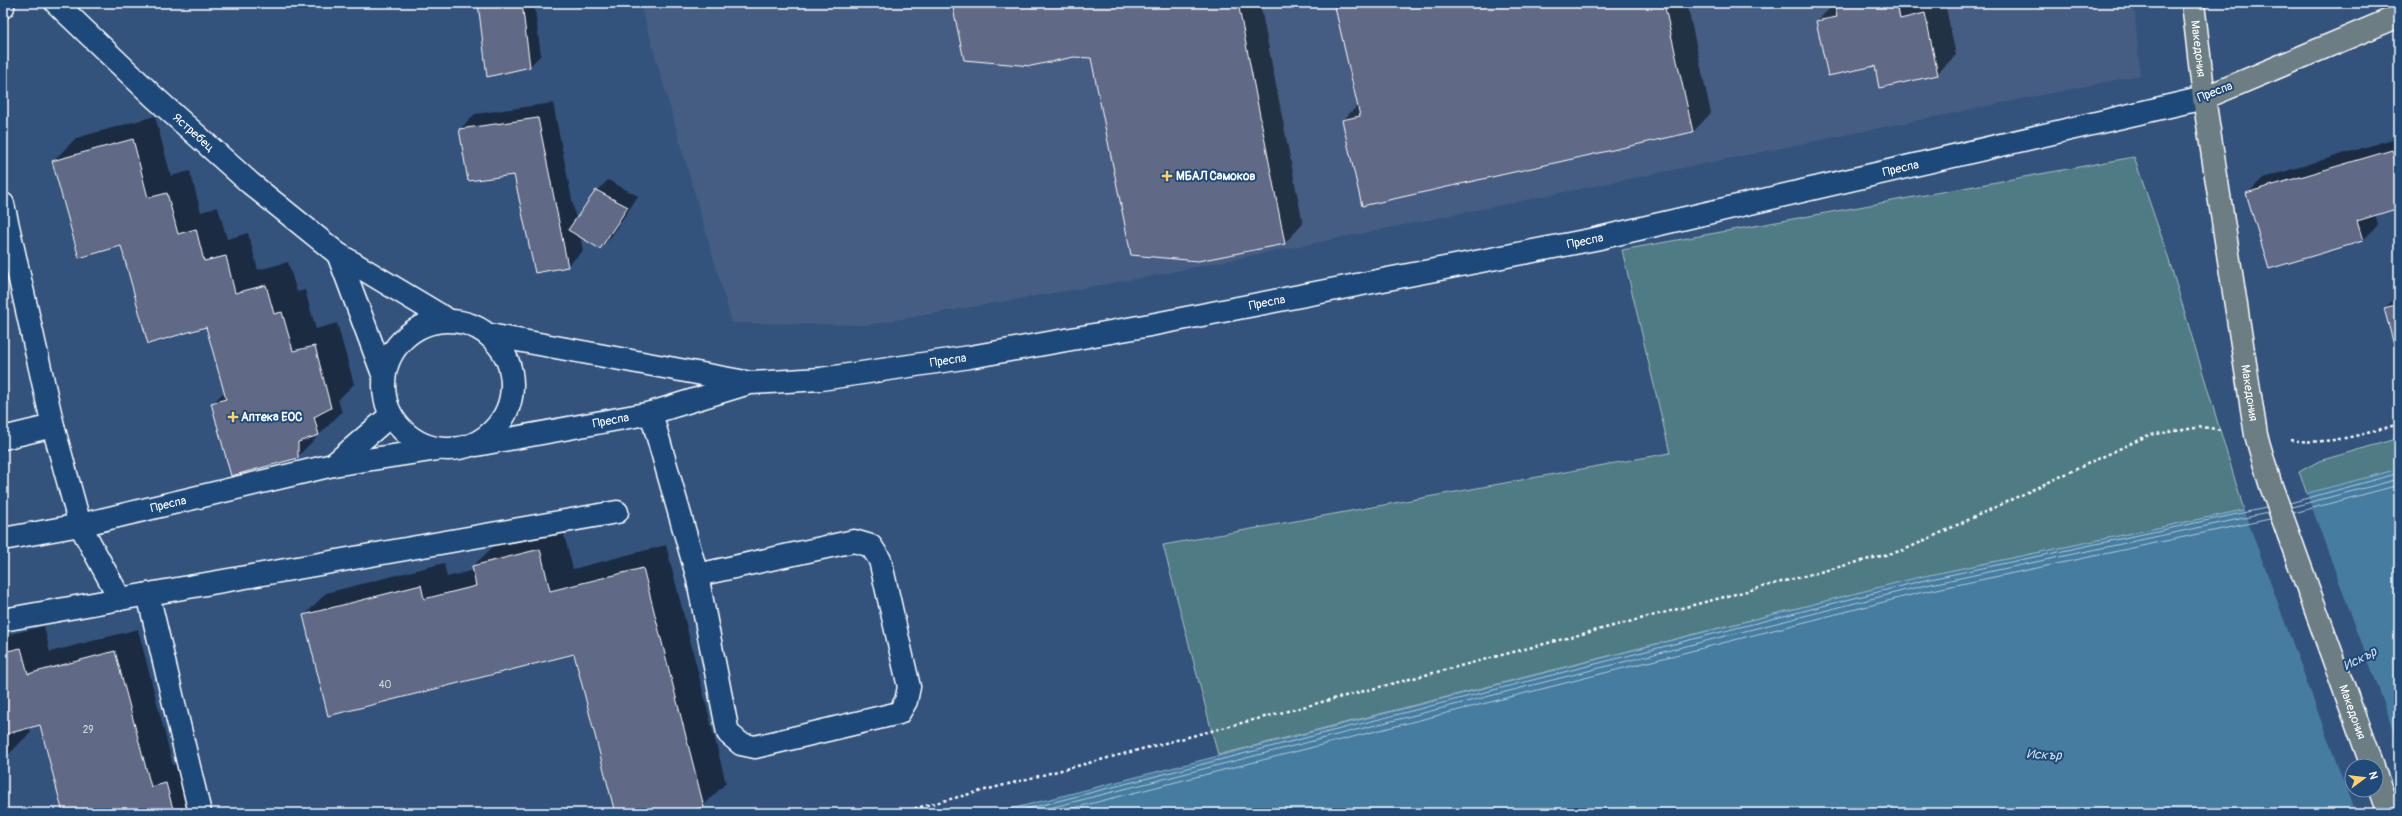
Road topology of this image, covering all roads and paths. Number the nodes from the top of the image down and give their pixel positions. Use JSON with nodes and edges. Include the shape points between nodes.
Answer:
{"nodes":[{"id":1,"x":4,"y":3,"type":"edge"},
{"id":2,"x":56,"y":3,"type":"edge"},
{"id":3,"x":2193,"y":3,"type":"edge"},
{"id":4,"x":3,"y":7,"type":"edge"},
{"id":5,"x":2399,"y":16,"type":"edge"},
{"id":6,"x":2204,"y":98,"type":"junction"},
{"id":7,"x":3,"y":204,"type":"edge"},
{"id":8,"x":338,"y":254,"type":"junction"},
{"id":9,"x":448,"y":320,"type":"junction"},
{"id":10,"x":490,"y":335,"type":"junction"},
{"id":11,"x":384,"y":377,"type":"junction"},
{"id":12,"x":751,"y":383,"type":"junction"},
{"id":13,"x":651,"y":413,"type":"junction"},
{"id":14,"x":391,"y":415,"type":"junction"},
{"id":15,"x":2399,"y":424,"type":"edge"},
{"id":16,"x":53,"y":426,"type":"junction"},
{"id":17,"x":2256,"y":435,"type":"junction"},
{"id":18,"x":3,"y":438,"type":"edge"},
{"id":19,"x":468,"y":447,"type":"junction"},
{"id":20,"x":438,"y":449,"type":"junction"},
{"id":21,"x":333,"y":465,"type":"junction"},
{"id":22,"x":617,"y":512,"type":"dead end"},
{"id":23,"x":80,"y":525,"type":"junction"},
{"id":24,"x":3,"y":539,"type":"edge"},
{"id":25,"x":697,"y":575,"type":"junction"},
{"id":26,"x":148,"y":594,"type":"junction"},
{"id":27,"x":120,"y":599,"type":"junction"},
{"id":28,"x":3,"y":620,"type":"edge"},
{"id":29,"x":2369,"y":758,"type":"edge"},
{"id":30,"x":2384,"y":797,"type":"edge"},
{"id":31,"x":200,"y":813,"type":"edge"},
{"id":32,"x":897,"y":813,"type":"edge"},
{"id":33,"x":2390,"y":813,"type":"edge"}],
"edges":[{"from":1,"to":4,"type":"street"},
{"from":2,"to":8,"type":"street","name":"Ястребец","via":[[181,122],[250,183]]},
{"from":3,"to":6,"type":"main road","name":"Македония"},
{"from":5,"to":6,"type":"main road","name":"Преспа"},
{"from":6,"to":12,"type":"street","name":"Преспа","via":[[1579,242],[970,357],[821,380]]},
{"from":6,"to":17,"type":"main road","name":"Македония"},
{"from":7,"to":16,"type":"street"},
{"from":8,"to":9,"type":"street","name":"Ястребец"},
{"from":8,"to":11,"type":"street"},
{"from":9,"to":10,"type":"street","via":[[463,322]]},
{"from":9,"to":11,"type":"street","via":[[429,323],[413,331],[399,343],[389,359]]},
{"from":10,"to":12,"type":"street","name":"Преспа"},
{"from":10,"to":19,"type":"street","via":[[503,350],[511,369],[513,388],[509,407],[499,424],[486,438]]},
{"from":11,"to":14,"type":"street","via":[[385,396]]},
{"from":12,"to":13,"type":"street","name":"Преспа"},
{"from":13,"to":19,"type":"street","name":"Преспа"},
{"from":13,"to":25,"type":"street"},
{"from":14,"to":20,"type":"street","via":[[403,431],[419,443]]},
{"from":14,"to":21,"type":"street","name":"Преспа"},
{"from":15,"to":17,"type":"path","via":[[2346,439],[2301,442]]},
{"from":16,"to":18,"type":"street"},
{"from":16,"to":23,"type":"street"},
{"from":17,"to":29,"type":"main road","name":"Македония","via":[[2270,483]]},
{"from":17,"to":32,"type":"path","via":[[2202,427],[2149,435],[1904,550]]},
{"from":19,"to":20,"type":"street"},
{"from":20,"to":21,"type":"street","name":"Преспа"},
{"from":21,"to":23,"type":"street","name":"Преспа"},
{"from":22,"to":26,"type":"street"},
{"from":23,"to":24,"type":"street","name":"Преспа"},
{"from":23,"to":27,"type":"street"},
{"from":25,"to":25,"type":"street","via":[[728,733],[741,744],[755,747],[899,713],[906,701],[909,687],[880,560],[871,546],[854,541]]},
{"from":26,"to":27,"type":"street"},
{"from":26,"to":31,"type":"street"},
{"from":27,"to":28,"type":"street"},
{"from":30,"to":33,"type":"main road"}]}
